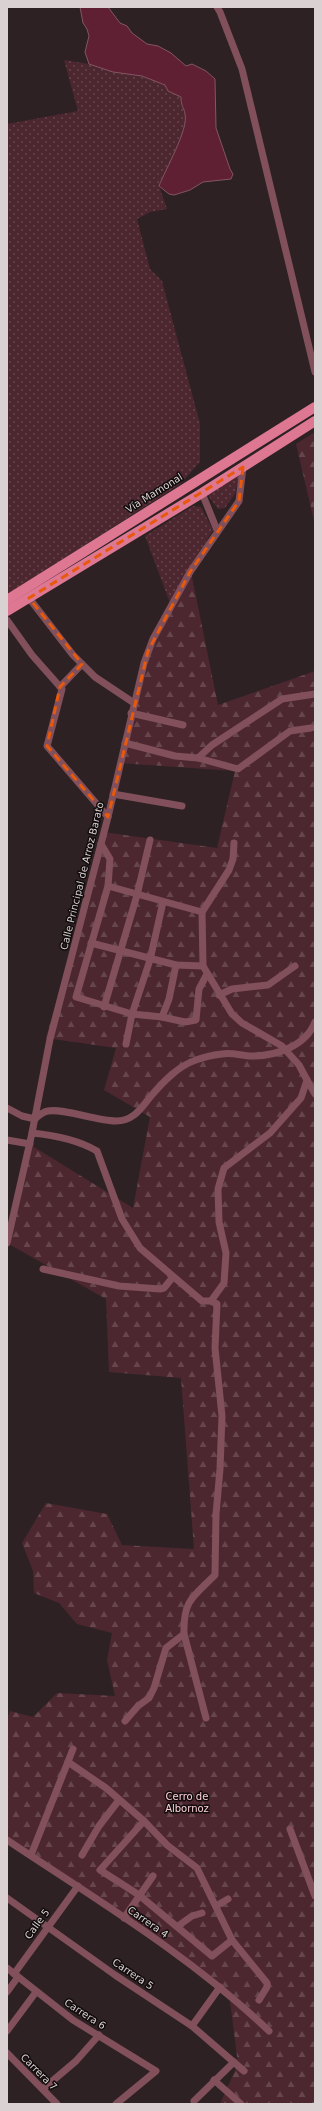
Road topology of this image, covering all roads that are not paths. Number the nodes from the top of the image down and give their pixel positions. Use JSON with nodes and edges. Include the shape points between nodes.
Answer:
{"nodes":[{"id":1,"x":217,"y":7,"type":"edge"},
{"id":2,"x":315,"y":372,"type":"edge"},
{"id":3,"x":315,"y":407,"type":"edge"},
{"id":4,"x":315,"y":421,"type":"edge"},
{"id":5,"x":243,"y":467,"type":"junction"},
{"id":6,"x":202,"y":493,"type":"junction"},
{"id":7,"x":218,"y":530,"type":"junction"},
{"id":8,"x":29,"y":598,"type":"junction"},
{"id":9,"x":7,"y":600,"type":"edge"},
{"id":10,"x":7,"y":611,"type":"edge"},
{"id":11,"x":7,"y":620,"type":"edge"},
{"id":12,"x":82,"y":664,"type":"junction"},
{"id":13,"x":60,"y":687,"type":"junction"},
{"id":14,"x":315,"y":694,"type":"edge"},
{"id":15,"x":134,"y":703,"type":"junction"},
{"id":16,"x":131,"y":713,"type":"junction"},
{"id":17,"x":183,"y":725,"type":"dead end"},
{"id":18,"x":311,"y":728,"type":"dead end"},
{"id":19,"x":125,"y":743,"type":"junction"},
{"id":20,"x":198,"y":758,"type":"junction"},
{"id":21,"x":113,"y":794,"type":"junction"},
{"id":22,"x":182,"y":806,"type":"dead end"},
{"id":23,"x":108,"y":817,"type":"junction"},
{"id":24,"x":150,"y":840,"type":"dead end"},
{"id":25,"x":234,"y":843,"type":"dead end"},
{"id":26,"x":101,"y":844,"type":"junction"},
{"id":27,"x":108,"y":886,"type":"junction"},
{"id":28,"x":137,"y":895,"type":"junction"},
{"id":29,"x":163,"y":902,"type":"junction"},
{"id":30,"x":202,"y":912,"type":"junction"},
{"id":31,"x":91,"y":943,"type":"junction"},
{"id":32,"x":121,"y":951,"type":"junction"},
{"id":33,"x":150,"y":960,"type":"junction"},
{"id":34,"x":176,"y":965,"type":"junction"},
{"id":35,"x":203,"y":966,"type":"junction"},
{"id":36,"x":295,"y":966,"type":"dead end"},
{"id":37,"x":207,"y":974,"type":"junction"},
{"id":38,"x":219,"y":995,"type":"junction"},
{"id":39,"x":104,"y":1006,"type":"junction"},
{"id":40,"x":132,"y":1014,"type":"junction"},
{"id":41,"x":162,"y":1017,"type":"junction"},
{"id":42,"x":315,"y":1022,"type":"edge"},
{"id":43,"x":126,"y":1044,"type":"dead end"},
{"id":44,"x":286,"y":1049,"type":"junction"},
{"id":45,"x":307,"y":1080,"type":"junction"},
{"id":46,"x":315,"y":1094,"type":"edge"},
{"id":47,"x":7,"y":1108,"type":"edge"},
{"id":48,"x":35,"y":1119,"type":"junction"},
{"id":49,"x":32,"y":1132,"type":"junction"},
{"id":50,"x":7,"y":1140,"type":"edge"},
{"id":51,"x":30,"y":1144,"type":"junction"},
{"id":52,"x":9,"y":1228,"type":"edge"},
{"id":53,"x":7,"y":1243,"type":"edge"},
{"id":54,"x":43,"y":1269,"type":"dead end"},
{"id":55,"x":173,"y":1277,"type":"junction"},
{"id":56,"x":211,"y":1301,"type":"junction"},
{"id":57,"x":184,"y":1634,"type":"junction"},
{"id":58,"x":206,"y":1718,"type":"dead end"},
{"id":59,"x":125,"y":1720,"type":"dead end"},
{"id":60,"x":73,"y":1749,"type":"dead end"},
{"id":61,"x":68,"y":1762,"type":"junction"},
{"id":62,"x":119,"y":1800,"type":"junction"},
{"id":63,"x":144,"y":1822,"type":"junction"},
{"id":64,"x":290,"y":1829,"type":"dead end"},
{"id":65,"x":7,"y":1840,"type":"edge"},
{"id":66,"x":31,"y":1855,"type":"junction"},
{"id":67,"x":82,"y":1855,"type":"dead end"},
{"id":68,"x":153,"y":1876,"type":"dead end"},
{"id":69,"x":78,"y":1886,"type":"junction"},
{"id":70,"x":140,"y":1895,"type":"junction"},
{"id":71,"x":315,"y":1896,"type":"edge"},
{"id":72,"x":7,"y":1898,"type":"edge"},
{"id":73,"x":228,"y":1899,"type":"dead end"},
{"id":74,"x":216,"y":1906,"type":"junction"},
{"id":75,"x":202,"y":1913,"type":"dead end"},
{"id":76,"x":124,"y":1918,"type":"junction"},
{"id":77,"x":47,"y":1926,"type":"junction"},
{"id":78,"x":178,"y":1926,"type":"junction"},
{"id":79,"x":232,"y":1940,"type":"junction"},
{"id":80,"x":7,"y":1968,"type":"edge"},
{"id":81,"x":16,"y":1976,"type":"junction"},
{"id":82,"x":220,"y":1987,"type":"junction"},
{"id":83,"x":7,"y":1992,"type":"edge"},
{"id":84,"x":36,"y":1992,"type":"junction"},
{"id":85,"x":259,"y":2000,"type":"dead end"},
{"id":86,"x":192,"y":2026,"type":"junction"},
{"id":87,"x":7,"y":2031,"type":"edge"},
{"id":88,"x":269,"y":2031,"type":"dead end"},
{"id":89,"x":99,"y":2035,"type":"junction"},
{"id":90,"x":7,"y":2053,"type":"edge"},
{"id":91,"x":234,"y":2062,"type":"junction"},
{"id":92,"x":244,"y":2072,"type":"dead end"},
{"id":93,"x":214,"y":2080,"type":"junction"},
{"id":94,"x":43,"y":2089,"type":"junction"},
{"id":95,"x":194,"y":2101,"type":"dead end"},
{"id":96,"x":57,"y":2104,"type":"edge"},
{"id":97,"x":116,"y":2104,"type":"edge"},
{"id":98,"x":241,"y":2104,"type":"edge"}],
"edges":[{"from":1,"to":2,"type":"street","via":[[242,69]]},
{"from":3,"to":9,"type":"main road","name":"Vía Mamonal"},
{"from":4,"to":5,"type":"main road"},
{"from":5,"to":6,"type":"main road"},
{"from":5,"to":7,"type":"street","name":"Calle Principal de Arroz Barato","via":[[239,501]]},
{"from":6,"to":7,"type":"street"},
{"from":6,"to":8,"type":"main road"},
{"from":7,"to":15,"type":"street","name":"Calle Principal de Arroz Barato","via":[[190,572],[153,639]]},
{"from":8,"to":10,"type":"main road"},
{"from":8,"to":12,"type":"street"},
{"from":11,"to":13,"type":"street","via":[[39,664]]},
{"from":12,"to":13,"type":"street"},
{"from":12,"to":15,"type":"street","via":[[95,677]]},
{"from":13,"to":23,"type":"street","via":[[62,693],[48,746]]},
{"from":14,"to":20,"type":"street","via":[[282,699],[212,744]]},
{"from":15,"to":16,"type":"street","name":"Calle Principal de Arroz Barato"},
{"from":16,"to":17,"type":"street"},
{"from":16,"to":19,"type":"street","name":"Calle Principal de Arroz Barato"},
{"from":18,"to":20,"type":"street","via":[[290,731],[238,769]]},
{"from":19,"to":20,"type":"street","via":[[175,756]]},
{"from":19,"to":21,"type":"street","name":"Calle Principal de Arroz Barato"},
{"from":21,"to":22,"type":"street"},
{"from":21,"to":23,"type":"street","name":"Calle Principal de Arroz Barato"},
{"from":23,"to":26,"type":"street","name":"Calle Principal de Arroz Barato"},
{"from":24,"to":28,"type":"street"},
{"from":25,"to":30,"type":"street","via":[[229,870]]},
{"from":26,"to":27,"type":"street","via":[[110,859]]},
{"from":26,"to":48,"type":"street","name":"Calle Principal de Arroz Barato","via":[[50,1039]]},
{"from":27,"to":28,"type":"street"},
{"from":27,"to":31,"type":"street"},
{"from":28,"to":29,"type":"street"},
{"from":28,"to":32,"type":"street"},
{"from":29,"to":30,"type":"street"},
{"from":29,"to":33,"type":"street"},
{"from":30,"to":35,"type":"street"},
{"from":31,"to":32,"type":"street"},
{"from":31,"to":39,"type":"street","via":[[76,997]]},
{"from":32,"to":33,"type":"street"},
{"from":32,"to":39,"type":"street"},
{"from":33,"to":34,"type":"street"},
{"from":33,"to":40,"type":"street"},
{"from":34,"to":35,"type":"street"},
{"from":34,"to":41,"type":"street","via":[[169,999]]},
{"from":35,"to":37,"type":"street"},
{"from":36,"to":38,"type":"street","via":[[268,985],[232,989]]},
{"from":37,"to":38,"type":"street"},
{"from":37,"to":41,"type":"street","via":[[199,989],[196,1020],[185,1022]]},
{"from":38,"to":44,"type":"street","via":[[232,1014],[242,1023]]},
{"from":39,"to":40,"type":"street"},
{"from":40,"to":41,"type":"street"},
{"from":40,"to":43,"type":"street"},
{"from":42,"to":44,"type":"street","via":[[302,1041]]},
{"from":44,"to":45,"type":"street"},
{"from":44,"to":48,"type":"street","via":[[267,1055],[223,1053],[191,1062],[176,1071],[143,1109],[127,1119],[105,1120],[53,1110],[44,1112]]},
{"from":45,"to":46,"type":"street"},
{"from":45,"to":56,"type":"street","via":[[301,1098],[270,1133],[224,1168],[218,1189],[219,1222],[226,1253],[225,1278],[224,1284]]},
{"from":47,"to":48,"type":"street"},
{"from":48,"to":49,"type":"street","name":"Calle Principal de Arroz Barato"},
{"from":49,"to":51,"type":"street","name":"Calle Principal de Arroz Barato"},
{"from":49,"to":55,"type":"street","via":[[49,1134],[97,1151],[122,1219],[140,1248]]},
{"from":50,"to":51,"type":"street"},
{"from":51,"to":52,"type":"street","name":"Calle Principal de Arroz Barato"},
{"from":52,"to":53,"type":"street","name":"Calle Principal de Arroz Barato"},
{"from":54,"to":55,"type":"street","via":[[119,1286],[160,1289]]},
{"from":55,"to":56,"type":"street","via":[[202,1302]]},
{"from":56,"to":57,"type":"street","via":[[217,1304],[215,1348],[222,1416],[216,1563],[215,1575],[194,1593],[188,1603]]},
{"from":57,"to":58,"type":"street"},
{"from":57,"to":59,"type":"street","via":[[166,1648],[149,1698]]},
{"from":60,"to":61,"type":"street"},
{"from":61,"to":62,"type":"street"},
{"from":61,"to":66,"type":"street"},
{"from":62,"to":63,"type":"street"},
{"from":62,"to":67,"type":"street","via":[[99,1826]]},
{"from":63,"to":70,"type":"street","via":[[100,1870]]},
{"from":63,"to":74,"type":"street","via":[[166,1845],[197,1868]]},
{"from":64,"to":71,"type":"street"},
{"from":65,"to":66,"type":"street","name":"Carrera 4"},
{"from":66,"to":69,"type":"street","name":"Carrera 4"},
{"from":68,"to":70,"type":"street"},
{"from":69,"to":76,"type":"street","name":"Carrera 4"},
{"from":69,"to":77,"type":"street","name":"Calle 5"},
{"from":70,"to":76,"type":"street"},
{"from":70,"to":78,"type":"street"},
{"from":72,"to":77,"type":"street","name":"Carrera 5"},
{"from":73,"to":74,"type":"street"},
{"from":74,"to":79,"type":"street"},
{"from":75,"to":78,"type":"street","via":[[192,1916]]},
{"from":76,"to":82,"type":"street","name":"Carrera 4"},
{"from":77,"to":81,"type":"street","name":"Calle 5"},
{"from":77,"to":86,"type":"street","name":"Carrera 5"},
{"from":78,"to":79,"type":"street","via":[[212,1956]]},
{"from":79,"to":85,"type":"street","via":[[267,1983]]},
{"from":80,"to":81,"type":"street","name":"Carrera 6"},
{"from":81,"to":83,"type":"street","name":"Calle 5"},
{"from":81,"to":84,"type":"street","name":"Carrera 6"},
{"from":82,"to":86,"type":"street"},
{"from":82,"to":88,"type":"street","name":"Carrera 4"},
{"from":84,"to":87,"type":"street"},
{"from":84,"to":89,"type":"street","name":"Carrera 6","via":[[72,2020]]},
{"from":86,"to":91,"type":"street","name":"Carrera 5"},
{"from":89,"to":94,"type":"street","via":[[76,2061]]},
{"from":89,"to":97,"type":"street","name":"Carrera 6","via":[[156,2072]]},
{"from":90,"to":94,"type":"street","name":"Carrera 7"},
{"from":91,"to":92,"type":"street","name":"Carrera 5"},
{"from":91,"to":93,"type":"street"},
{"from":93,"to":95,"type":"street"},
{"from":93,"to":98,"type":"street"},
{"from":94,"to":96,"type":"street","name":"Carrera 7"}]}
